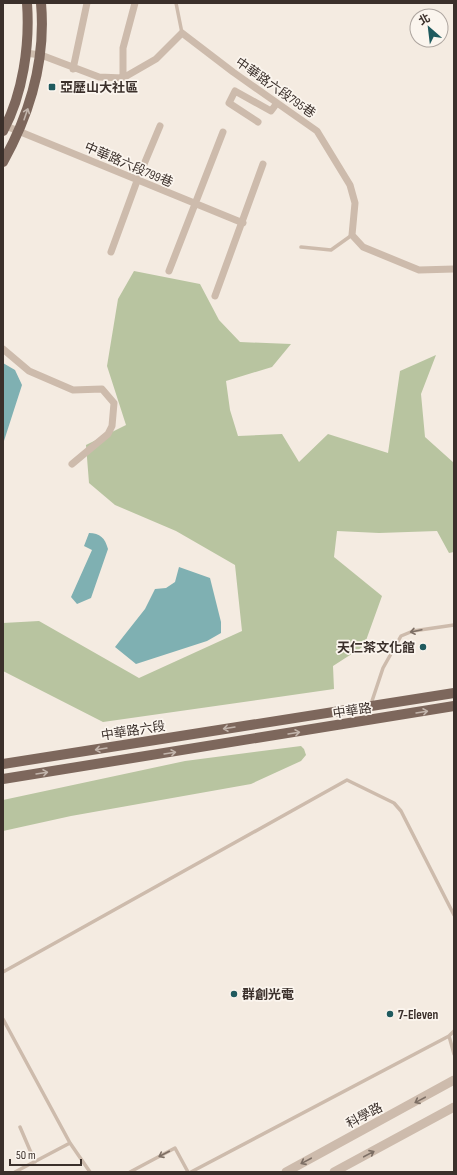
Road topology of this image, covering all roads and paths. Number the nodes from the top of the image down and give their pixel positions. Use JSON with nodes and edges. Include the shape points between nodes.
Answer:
{"nodes":[{"id":1,"x":27,"y":3,"type":"edge"},
{"id":2,"x":41,"y":3,"type":"edge"},
{"id":3,"x":87,"y":3,"type":"edge"},
{"id":4,"x":135,"y":3,"type":"edge"},
{"id":5,"x":176,"y":3,"type":"edge"},
{"id":6,"x":182,"y":33,"type":"junction"},
{"id":7,"x":25,"y":53,"type":"junction"},
{"id":8,"x":41,"y":55,"type":"junction"},
{"id":9,"x":74,"y":69,"type":"junction"},
{"id":10,"x":123,"y":78,"type":"junction"},
{"id":11,"x":277,"y":103,"type":"junction"},
{"id":12,"x":258,"y":122,"type":"dead end"},
{"id":13,"x":160,"y":126,"type":"dead end"},
{"id":14,"x":5,"y":128,"type":"edge"},
{"id":15,"x":20,"y":131,"type":"junction"},
{"id":16,"x":223,"y":132,"type":"dead end"},
{"id":17,"x":3,"y":162,"type":"edge"},
{"id":18,"x":263,"y":164,"type":"dead end"},
{"id":19,"x":137,"y":181,"type":"junction"},
{"id":20,"x":194,"y":204,"type":"junction"},
{"id":21,"x":243,"y":223,"type":"junction"},
{"id":22,"x":352,"y":234,"type":"junction"},
{"id":23,"x":301,"y":247,"type":"dead end"},
{"id":24,"x":111,"y":252,"type":"dead end"},
{"id":25,"x":454,"y":269,"type":"edge"},
{"id":26,"x":169,"y":271,"type":"dead end"},
{"id":27,"x":215,"y":296,"type":"dead end"},
{"id":28,"x":3,"y":349,"type":"edge"},
{"id":29,"x":72,"y":464,"type":"dead end"},
{"id":30,"x":454,"y":626,"type":"edge"},
{"id":31,"x":454,"y":693,"type":"edge"},
{"id":32,"x":370,"y":706,"type":"junction"},
{"id":33,"x":454,"y":706,"type":"edge"},
{"id":34,"x":356,"y":708,"type":"junction"},
{"id":35,"x":268,"y":722,"type":"joint"},
{"id":36,"x":358,"y":722,"type":"junction"},
{"id":37,"x":3,"y":764,"type":"edge"},
{"id":38,"x":3,"y":779,"type":"edge"},
{"id":39,"x":454,"y":915,"type":"edge"},
{"id":40,"x":3,"y":972,"type":"edge"},
{"id":41,"x":3,"y":1019,"type":"edge"},
{"id":42,"x":454,"y":1031,"type":"edge"},
{"id":43,"x":449,"y":1036,"type":"junction"},
{"id":44,"x":454,"y":1054,"type":"edge"},
{"id":45,"x":454,"y":1080,"type":"edge"},
{"id":46,"x":454,"y":1107,"type":"edge"},
{"id":47,"x":20,"y":1128,"type":"dead end"},
{"id":48,"x":70,"y":1144,"type":"junction"},
{"id":49,"x":35,"y":1162,"type":"junction"},
{"id":50,"x":21,"y":1170,"type":"edge"},
{"id":51,"x":15,"y":1172,"type":"edge"},
{"id":52,"x":90,"y":1172,"type":"edge"},
{"id":53,"x":130,"y":1172,"type":"edge"},
{"id":54,"x":188,"y":1172,"type":"edge"},
{"id":55,"x":191,"y":1172,"type":"edge"},
{"id":56,"x":286,"y":1172,"type":"edge"},
{"id":57,"x":334,"y":1172,"type":"edge"}],
"edges":[{"from":1,"to":7,"type":"main road"},
{"from":2,"to":8,"type":"main road"},
{"from":3,"to":9,"type":"street"},
{"from":4,"to":10,"type":"street","via":[[123,48]]},
{"from":5,"to":6,"type":"lane"},
{"from":6,"to":10,"type":"street","via":[[156,59]]},
{"from":6,"to":11,"type":"street","name":"中華路六段795巷"},
{"from":7,"to":8,"type":"street"},
{"from":7,"to":14,"type":"main road","via":[[21,82]]},
{"from":8,"to":9,"type":"street"},
{"from":15,"to":8,"type":"main road","one_way":true,"via":[[36,83]]},
{"from":9,"to":10,"type":"street","via":[[99,77]]},
{"from":11,"to":12,"type":"street","via":[[271,111],[235,91],[229,103]]},
{"from":11,"to":22,"type":"street","name":"中華路六段795巷","via":[[317,131],[350,185],[355,203]]},
{"from":13,"to":19,"type":"street"},
{"from":14,"to":15,"type":"street","name":"中華路六段799巷"},
{"from":15,"to":17,"type":"main road"},
{"from":15,"to":19,"type":"street","name":"中華路六段799巷"},
{"from":16,"to":20,"type":"street"},
{"from":18,"to":21,"type":"street"},
{"from":19,"to":20,"type":"street","name":"中華路六段799巷"},
{"from":19,"to":24,"type":"street"},
{"from":20,"to":21,"type":"street","name":"中華路六段799巷"},
{"from":20,"to":26,"type":"street"},
{"from":21,"to":27,"type":"street"},
{"from":22,"to":23,"type":"lane","via":[[331,250]]},
{"from":22,"to":25,"type":"street","via":[[363,247],[419,270]]},
{"from":28,"to":29,"type":"street","via":[[29,371],[73,390],[102,389],[114,403],[112,426],[108,434]]},
{"from":30,"to":32,"type":"lane","one_way":true,"via":[[413,631],[401,636],[383,668]]},
{"from":31,"to":32,"type":"main road","name":"中華路"},
{"from":32,"to":34,"type":"main road","name":"中華路"},
{"from":36,"to":33,"type":"main road","name":"中華路","one_way":true},
{"from":34,"to":35,"type":"main road","name":"中華路"},
{"from":34,"to":36,"type":"street"},
{"from":35,"to":37,"type":"main road","name":"中華路六段","one_way":true},
{"from":38,"to":36,"type":"main road","name":"中華路","one_way":true},
{"from":39,"to":40,"type":"lane","via":[[401,811],[394,803],[347,780]]},
{"from":41,"to":48,"type":"lane"},
{"from":42,"to":43,"type":"lane"},
{"from":43,"to":44,"type":"lane"},
{"from":43,"to":55,"type":"lane"},
{"from":45,"to":56,"type":"street","name":"科學路","one_way":true},
{"from":57,"to":46,"type":"street","one_way":true},
{"from":47,"to":49,"type":"lane"},
{"from":48,"to":49,"type":"lane"},
{"from":48,"to":52,"type":"lane"},
{"from":49,"to":50,"type":"lane"},
{"from":50,"to":51,"type":"lane"},
{"from":54,"to":53,"type":"lane","one_way":true,"via":[[175,1148]]}]}
